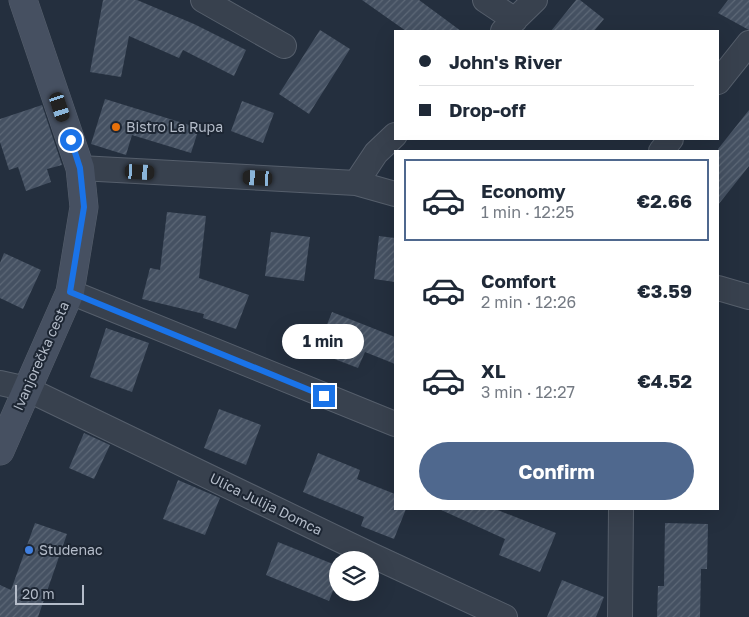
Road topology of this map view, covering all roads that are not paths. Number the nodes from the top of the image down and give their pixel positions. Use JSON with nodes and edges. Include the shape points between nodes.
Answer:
{"nodes":[{"id":1,"x":22,"y":0,"type":"edge"},
{"id":2,"x":203,"y":0,"type":"edge"},
{"id":3,"x":485,"y":0,"type":"edge"},
{"id":4,"x":535,"y":0,"type":"edge"},
{"id":5,"x":509,"y":26,"type":"edge"},
{"id":6,"x":749,"y":43,"type":"edge"},
{"id":7,"x":284,"y":46,"type":"dead end"},
{"id":8,"x":719,"y":81,"type":"edge"},
{"id":9,"x":394,"y":136,"type":"edge"},
{"id":10,"x":670,"y":140,"type":"edge"},
{"id":11,"x":662,"y":150,"type":"edge"},
{"id":12,"x":80,"y":168,"type":"junction"},
{"id":13,"x":356,"y":183,"type":"junction"},
{"id":14,"x":394,"y":194,"type":"edge"},
{"id":15,"x":719,"y":288,"type":"edge"},
{"id":16,"x":70,"y":292,"type":"junction"},
{"id":17,"x":747,"y":295,"type":"edge"},
{"id":18,"x":0,"y":383,"type":"edge"},
{"id":19,"x":28,"y":389,"type":"junction"},
{"id":20,"x":394,"y":424,"type":"edge"},
{"id":21,"x":0,"y":451,"type":"edge"},
{"id":22,"x":617,"y":511,"type":"edge"},
{"id":23,"x":505,"y":617,"type":"edge"},
{"id":24,"x":620,"y":617,"type":"edge"}],
"edges":[{"from":1,"to":12,"type":"main road","name":"Ivanjorečka cesta"},
{"from":2,"to":7,"type":"street"},
{"from":3,"to":5,"type":"street"},
{"from":4,"to":5,"type":"street"},
{"from":6,"to":8,"type":"street"},
{"from":9,"to":13,"type":"street","via":[[376,153]]},
{"from":10,"to":11,"type":"street"},
{"from":12,"to":13,"type":"street"},
{"from":12,"to":16,"type":"main road","name":"Ivanjorečka cesta","via":[[84,207]]},
{"from":13,"to":14,"type":"street"},
{"from":15,"to":17,"type":"street"},
{"from":16,"to":19,"type":"main road","name":"Ivanjorečka cesta"},
{"from":16,"to":20,"type":"street"},
{"from":18,"to":19,"type":"street","name":"Ulica Julija Domca"},
{"from":19,"to":21,"type":"main road","name":"Ivanjorečka cesta"},
{"from":19,"to":23,"type":"street","name":"Ulica Julija Domca"},
{"from":22,"to":24,"type":"street"}]}
